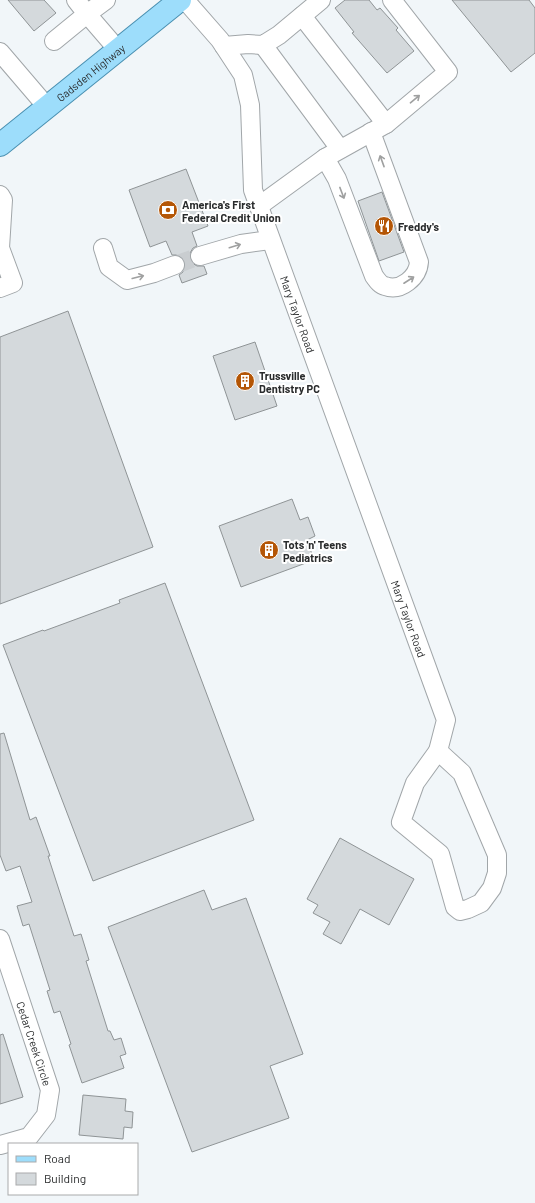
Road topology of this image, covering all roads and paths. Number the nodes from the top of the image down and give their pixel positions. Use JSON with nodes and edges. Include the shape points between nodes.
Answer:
{"nodes":[{"id":1,"x":76,"y":0,"type":"edge"},
{"id":2,"x":106,"y":0,"type":"edge"},
{"id":3,"x":180,"y":0,"type":"edge"},
{"id":4,"x":185,"y":0,"type":"edge"},
{"id":5,"x":321,"y":0,"type":"edge"},
{"id":6,"x":392,"y":0,"type":"edge"},
{"id":7,"x":87,"y":14,"type":"junction"},
{"id":8,"x":302,"y":16,"type":"junction"},
{"id":9,"x":54,"y":41,"type":"dead end"},
{"id":10,"x":263,"y":45,"type":"junction"},
{"id":11,"x":224,"y":46,"type":"junction"},
{"id":12,"x":118,"y":50,"type":"junction"},
{"id":13,"x":0,"y":52,"type":"edge"},
{"id":14,"x":47,"y":107,"type":"junction"},
{"id":15,"x":378,"y":128,"type":"junction"},
{"id":16,"x":0,"y":145,"type":"edge"},
{"id":17,"x":333,"y":153,"type":"junction"},
{"id":18,"x":0,"y":195,"type":"edge"},
{"id":19,"x":259,"y":206,"type":"junction"},
{"id":20,"x":270,"y":240,"type":"junction"},
{"id":21,"x":0,"y":248,"type":"edge"},
{"id":22,"x":103,"y":248,"type":"dead end"},
{"id":23,"x":200,"y":256,"type":"tunnel mouth"},
{"id":24,"x":175,"y":265,"type":"tunnel mouth"},
{"id":25,"x":0,"y":288,"type":"edge"},
{"id":26,"x":438,"y":751,"type":"junction"},
{"id":27,"x":0,"y":939,"type":"edge"},
{"id":28,"x":0,"y":1145,"type":"edge"}],
"edges":[{"from":1,"to":7,"type":"street"},
{"from":2,"to":7,"type":"street"},
{"from":3,"to":12,"type":"main road","name":"Gadsden Highway"},
{"from":4,"to":11,"type":"street","name":"Mary Taylor Road"},
{"from":5,"to":8,"type":"street"},
{"from":15,"to":6,"type":"street","one_way":true,"via":[[448,72]]},
{"from":7,"to":9,"type":"street"},
{"from":7,"to":12,"type":"street"},
{"from":8,"to":10,"type":"street"},
{"from":8,"to":15,"type":"street"},
{"from":10,"to":11,"type":"street"},
{"from":10,"to":17,"type":"street"},
{"from":11,"to":19,"type":"street","name":"Mary Taylor Road","via":[[243,75],[250,105],[253,190]]},
{"from":12,"to":14,"type":"main road","name":"Gadsden Highway"},
{"from":13,"to":14,"type":"street"},
{"from":14,"to":16,"type":"main road","name":"Gadsden Highway"},
{"from":15,"to":17,"type":"street"},
{"from":17,"to":15,"type":"street","one_way":true,"via":[[337,179],[374,276],[378,282],[390,288],[409,281],[419,269],[419,262]]},
{"from":17,"to":19,"type":"street"},
{"from":18,"to":21,"type":"street","via":[[3,200]]},
{"from":19,"to":20,"type":"street","name":"Mary Taylor Road"},
{"from":23,"to":20,"type":"street","one_way":true,"via":[[241,244]]},
{"from":20,"to":26,"type":"street","name":"Mary Taylor Road","via":[[446,720]]},
{"from":21,"to":25,"type":"street","via":[[13,283]]},
{"from":22,"to":24,"type":"street","one_way":true,"via":[[109,267],[127,280]]},
{"from":26,"to":26,"type":"street","via":[[415,783],[401,822],[440,854],[455,907],[460,911],[481,903],[492,888],[497,873],[497,855],[462,774]]},
{"from":27,"to":28,"type":"street","name":"Cedar Creek Circle","via":[[50,1090],[46,1116],[30,1137]]}]}
